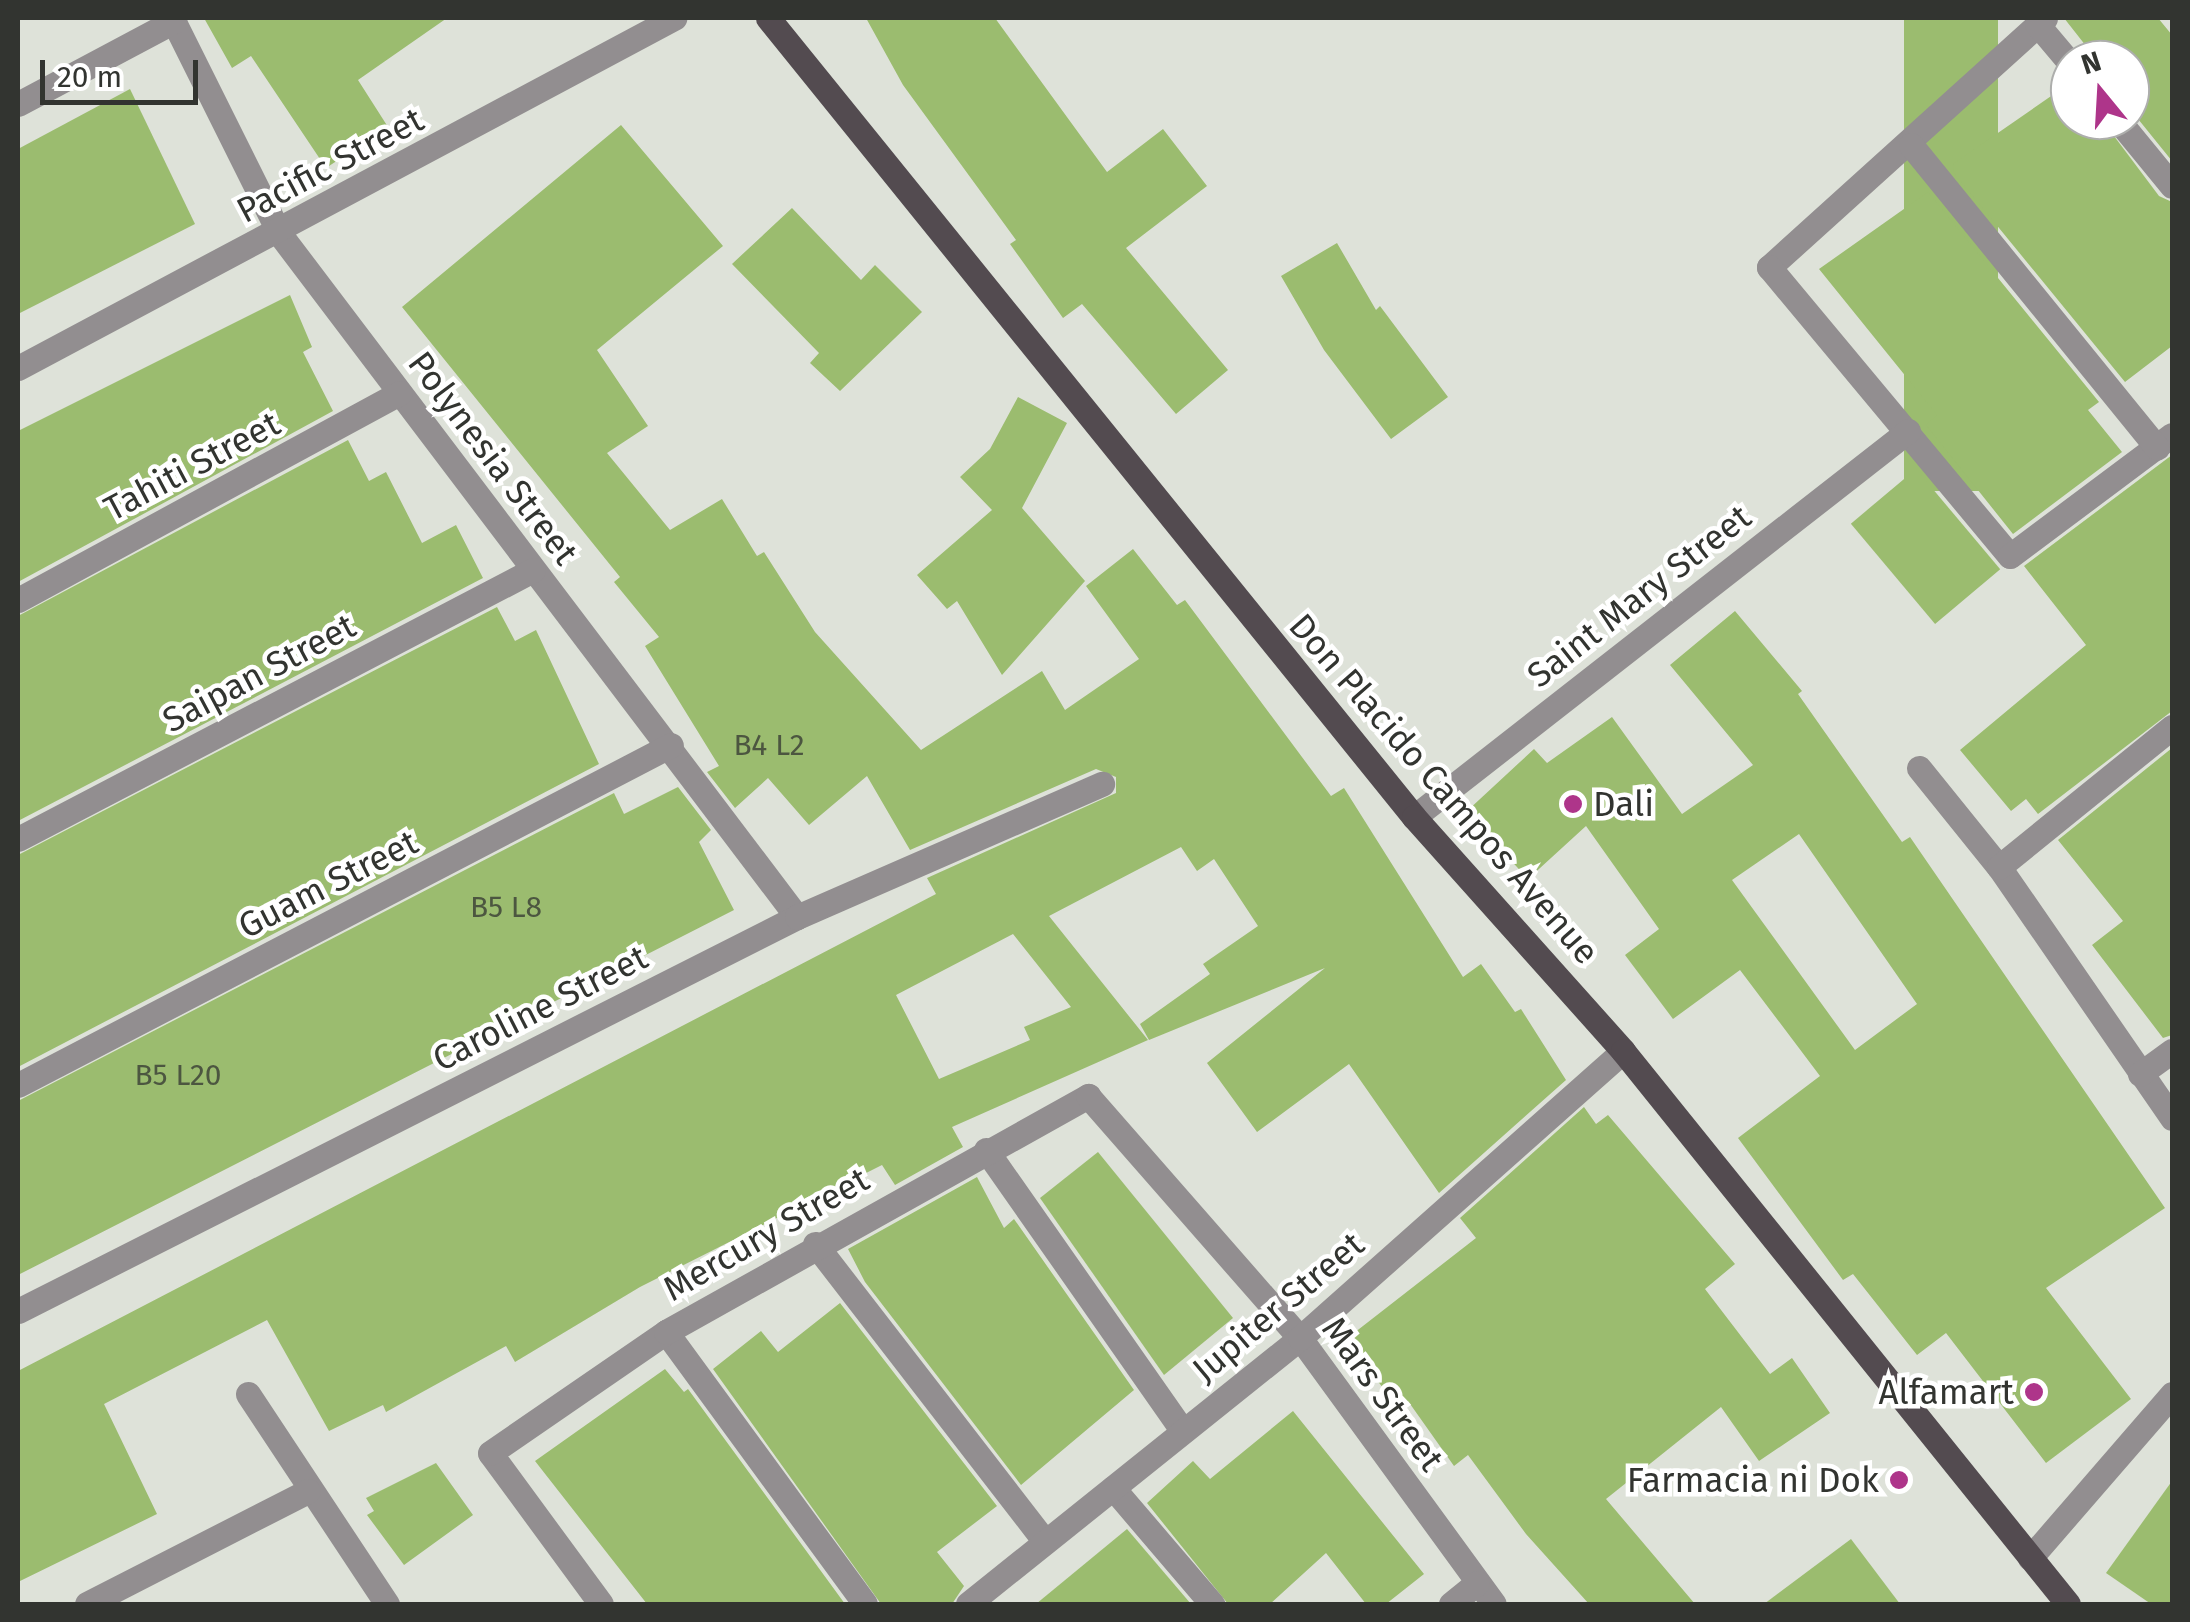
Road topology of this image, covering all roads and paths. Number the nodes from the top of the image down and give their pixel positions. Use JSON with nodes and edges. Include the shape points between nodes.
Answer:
{"nodes":[{"id":1,"x":674,"y":18,"type":"edge"},
{"id":2,"x":768,"y":18,"type":"edge"},
{"id":3,"x":173,"y":19,"type":"edge"},
{"id":4,"x":2041,"y":21,"type":"edge"},
{"id":5,"x":18,"y":104,"type":"edge"},
{"id":6,"x":2134,"y":140,"type":"edge"},
{"id":7,"x":1911,"y":146,"type":"junction"},
{"id":8,"x":2172,"y":186,"type":"edge"},
{"id":9,"x":279,"y":233,"type":"junction"},
{"id":10,"x":18,"y":368,"type":"edge"},
{"id":11,"x":400,"y":393,"type":"junction"},
{"id":12,"x":1908,"y":431,"type":"junction"},
{"id":13,"x":2165,"y":442,"type":"edge"},
{"id":14,"x":533,"y":570,"type":"junction"},
{"id":15,"x":18,"y":600,"type":"edge"},
{"id":16,"x":2172,"y":728,"type":"edge"},
{"id":17,"x":671,"y":745,"type":"junction"},
{"id":18,"x":1920,"y":768,"type":"dead end"},
{"id":19,"x":1102,"y":784,"type":"dead end"},
{"id":20,"x":1414,"y":816,"type":"junction"},
{"id":21,"x":18,"y":838,"type":"edge"},
{"id":22,"x":1999,"y":867,"type":"junction"},
{"id":23,"x":797,"y":917,"type":"junction"},
{"id":24,"x":1624,"y":1051,"type":"junction"},
{"id":25,"x":2172,"y":1051,"type":"edge"},
{"id":26,"x":2140,"y":1074,"type":"junction"},
{"id":27,"x":18,"y":1084,"type":"edge"},
{"id":28,"x":1088,"y":1096,"type":"joint"},
{"id":29,"x":2172,"y":1118,"type":"edge"},
{"id":30,"x":986,"y":1150,"type":"junction"},
{"id":31,"x":815,"y":1244,"type":"junction"},
{"id":32,"x":18,"y":1312,"type":"edge"},
{"id":33,"x":666,"y":1332,"type":"junction"},
{"id":34,"x":1300,"y":1338,"type":"junction"},
{"id":35,"x":248,"y":1394,"type":"dead end"},
{"id":36,"x":2172,"y":1394,"type":"edge"},
{"id":37,"x":1184,"y":1432,"type":"junction"},
{"id":38,"x":1113,"y":1488,"type":"junction"},
{"id":39,"x":308,"y":1491,"type":"junction"},
{"id":40,"x":1045,"y":1542,"type":"junction"},
{"id":41,"x":2030,"y":1558,"type":"junction"},
{"id":42,"x":1477,"y":1583,"type":"junction"},
{"id":43,"x":973,"y":1603,"type":"edge"},
{"id":44,"x":88,"y":1604,"type":"edge"},
{"id":45,"x":387,"y":1604,"type":"edge"},
{"id":46,"x":601,"y":1604,"type":"edge"},
{"id":47,"x":866,"y":1604,"type":"edge"},
{"id":48,"x":1212,"y":1604,"type":"edge"},
{"id":49,"x":1452,"y":1604,"type":"edge"},
{"id":50,"x":1494,"y":1604,"type":"edge"},
{"id":51,"x":2068,"y":1604,"type":"edge"}],
"edges":[{"from":1,"to":9,"type":"street","name":"Pacific Street"},
{"from":2,"to":20,"type":"main road","name":"Don Placido Campos Avenue"},
{"from":3,"to":5,"type":"street"},
{"from":3,"to":9,"type":"street","name":"Polynesia Street"},
{"from":4,"to":7,"type":"street"},
{"from":6,"to":8,"type":"street"},
{"from":7,"to":12,"type":"street","via":[[1769,267]]},
{"from":7,"to":13,"type":"street"},
{"from":9,"to":10,"type":"street","name":"Pacific Street"},
{"from":9,"to":11,"type":"street","name":"Polynesia Street"},
{"from":11,"to":14,"type":"street","name":"Polynesia Street"},
{"from":11,"to":15,"type":"street","name":"Tahiti Street"},
{"from":12,"to":13,"type":"street","via":[[2010,556]]},
{"from":12,"to":20,"type":"street","name":"Saint Mary Street"},
{"from":14,"to":17,"type":"street","name":"Polynesia Street"},
{"from":14,"to":21,"type":"street","name":"Saipan Street"},
{"from":16,"to":22,"type":"street"},
{"from":17,"to":23,"type":"street","name":"Polynesia Street"},
{"from":17,"to":27,"type":"street","name":"Guam Street"},
{"from":18,"to":22,"type":"street"},
{"from":19,"to":23,"type":"street","name":"Caroline Street"},
{"from":20,"to":24,"type":"main road","name":"Don Placido Campos Avenue"},
{"from":22,"to":26,"type":"street"},
{"from":23,"to":32,"type":"street","name":"Caroline Street"},
{"from":24,"to":34,"type":"street","name":"Jupiter Street"},
{"from":24,"to":41,"type":"main road","name":"Don Placido Campos Avenue"},
{"from":25,"to":26,"type":"street"},
{"from":26,"to":29,"type":"street"},
{"from":28,"to":30,"type":"street","name":"Mercury Street"},
{"from":28,"to":34,"type":"street","name":"Mars Street"},
{"from":30,"to":31,"type":"street","name":"Mercury Street"},
{"from":30,"to":37,"type":"street"},
{"from":31,"to":33,"type":"street","name":"Mercury Street"},
{"from":31,"to":40,"type":"street"},
{"from":33,"to":46,"type":"street","name":"Mercury Street","via":[[490,1453]]},
{"from":33,"to":47,"type":"street"},
{"from":34,"to":37,"type":"street","name":"Jupiter Street"},
{"from":34,"to":42,"type":"street","name":"Mars Street"},
{"from":35,"to":39,"type":"street"},
{"from":36,"to":41,"type":"street"},
{"from":37,"to":38,"type":"street","name":"Jupiter Street"},
{"from":38,"to":40,"type":"street","name":"Jupiter Street"},
{"from":38,"to":48,"type":"street"},
{"from":39,"to":44,"type":"street"},
{"from":39,"to":45,"type":"street"},
{"from":40,"to":43,"type":"street","name":"Jupiter Street"},
{"from":41,"to":51,"type":"main road","name":"Don Placido Campos Avenue"},
{"from":42,"to":49,"type":"street"},
{"from":42,"to":50,"type":"street","name":"Mars Street"}]}
